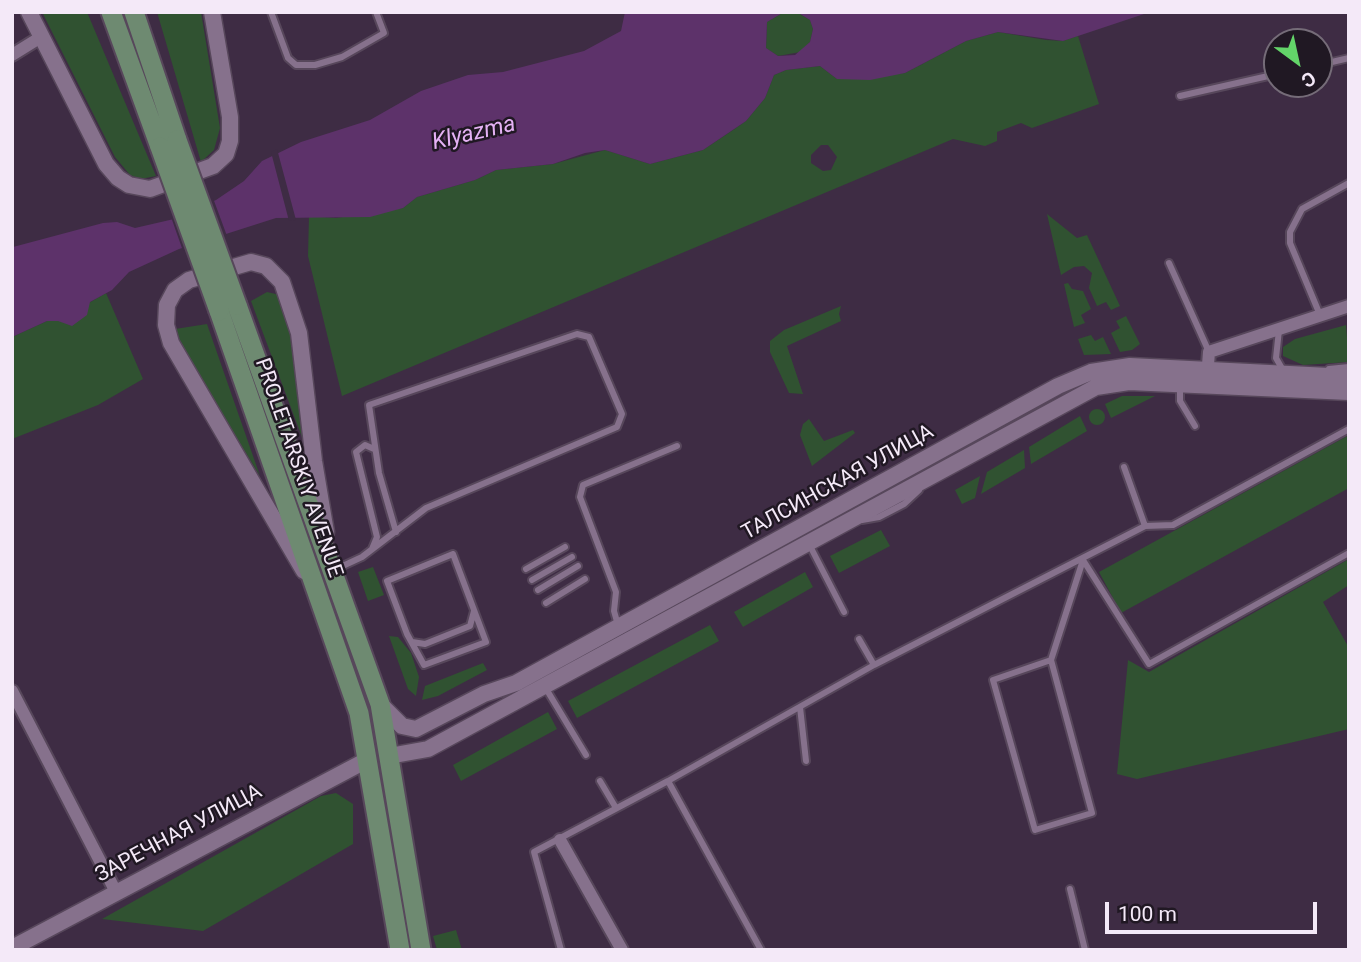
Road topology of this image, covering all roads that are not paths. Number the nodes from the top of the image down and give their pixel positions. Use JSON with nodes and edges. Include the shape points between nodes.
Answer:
{"nodes":[{"id":1,"x":103,"y":12,"type":"edge"},
{"id":2,"x":111,"y":12,"type":"edge"},
{"id":3,"x":134,"y":12,"type":"edge"},
{"id":4,"x":142,"y":12,"type":"edge"},
{"id":5,"x":212,"y":12,"type":"edge"},
{"id":6,"x":271,"y":12,"type":"edge"},
{"id":7,"x":376,"y":12,"type":"edge"},
{"id":8,"x":31,"y":14,"type":"edge"},
{"id":9,"x":41,"y":37,"type":"junction"},
{"id":10,"x":12,"y":55,"type":"edge"},
{"id":11,"x":1263,"y":77,"type":"edge"},
{"id":12,"x":1180,"y":96,"type":"dead end"},
{"id":13,"x":156,"y":110,"type":"junction"},
{"id":14,"x":1349,"y":183,"type":"edge"},
{"id":15,"x":1168,"y":263,"type":"dead end"},
{"id":16,"x":1349,"y":306,"type":"edge"},
{"id":17,"x":228,"y":308,"type":"junction"},
{"id":18,"x":1320,"y":315,"type":"junction"},
{"id":19,"x":1280,"y":328,"type":"junction"},
{"id":20,"x":1209,"y":352,"type":"junction"},
{"id":21,"x":1349,"y":367,"type":"edge"},
{"id":22,"x":1287,"y":374,"type":"junction"},
{"id":23,"x":1207,"y":377,"type":"junction"},
{"id":24,"x":1349,"y":377,"type":"edge"},
{"id":25,"x":1180,"y":384,"type":"junction"},
{"id":26,"x":1349,"y":392,"type":"edge"},
{"id":27,"x":1195,"y":426,"type":"dead end"},
{"id":28,"x":1349,"y":429,"type":"edge"},
{"id":29,"x":677,"y":446,"type":"dead end"},
{"id":30,"x":375,"y":451,"type":"junction"},
{"id":31,"x":1124,"y":467,"type":"dead end"},
{"id":32,"x":1145,"y":526,"type":"junction"},
{"id":33,"x":396,"y":532,"type":"junction"},
{"id":34,"x":803,"y":536,"type":"junction"},
{"id":35,"x":565,"y":547,"type":"dead end"},
{"id":36,"x":372,"y":550,"type":"junction"},
{"id":37,"x":1349,"y":553,"type":"edge"},
{"id":38,"x":572,"y":557,"type":"dead end"},
{"id":39,"x":1083,"y":560,"type":"junction"},
{"id":40,"x":578,"y":566,"type":"dead end"},
{"id":41,"x":526,"y":569,"type":"dead end"},
{"id":42,"x":335,"y":575,"type":"junction"},
{"id":43,"x":585,"y":579,"type":"dead end"},
{"id":44,"x":532,"y":580,"type":"dead end"},
{"id":45,"x":538,"y":590,"type":"dead end"},
{"id":46,"x":319,"y":593,"type":"junction"},
{"id":47,"x":546,"y":603,"type":"dead end"},
{"id":48,"x":474,"y":611,"type":"junction"},
{"id":49,"x":844,"y":612,"type":"dead end"},
{"id":50,"x":619,"y":627,"type":"junction"},
{"id":51,"x":859,"y":639,"type":"dead end"},
{"id":52,"x":412,"y":642,"type":"junction"},
{"id":53,"x":1051,"y":660,"type":"junction"},
{"id":54,"x":874,"y":665,"type":"junction"},
{"id":55,"x":544,"y":686,"type":"junction"},
{"id":56,"x":12,"y":691,"type":"edge"},
{"id":57,"x":380,"y":704,"type":"junction"},
{"id":58,"x":800,"y":706,"type":"junction"},
{"id":59,"x":26,"y":716,"type":"junction"},
{"id":60,"x":12,"y":722,"type":"edge"},
{"id":61,"x":586,"y":755,"type":"dead end"},
{"id":62,"x":389,"y":756,"type":"junction"},
{"id":63,"x":367,"y":760,"type":"junction"},
{"id":64,"x":806,"y":761,"type":"dead end"},
{"id":65,"x":600,"y":781,"type":"dead end"},
{"id":66,"x":668,"y":782,"type":"junction"},
{"id":67,"x":616,"y":808,"type":"junction"},
{"id":68,"x":560,"y":840,"type":"junction"},
{"id":69,"x":1070,"y":889,"type":"dead end"},
{"id":70,"x":116,"y":892,"type":"junction"},
{"id":71,"x":12,"y":948,"type":"edge"},
{"id":72,"x":400,"y":950,"type":"edge"},
{"id":73,"x":421,"y":950,"type":"edge"},
{"id":74,"x":561,"y":950,"type":"edge"},
{"id":75,"x":622,"y":950,"type":"edge"},
{"id":76,"x":761,"y":950,"type":"edge"},
{"id":77,"x":1085,"y":950,"type":"edge"}],
"edges":[{"from":1,"to":13,"type":"main road"},
{"from":2,"to":13,"type":"main road","name":"PROLETARSKIY AVENUE"},
{"from":3,"to":13,"type":"main road","name":"PROLETARSKIY AVENUE"},
{"from":4,"to":13,"type":"main road"},
{"from":5,"to":9,"type":"main road","via":[[230,117],[226,153],[213,166],[150,189],[129,185],[106,164]]},
{"from":6,"to":7,"type":"lane","via":[[288,58],[296,65],[342,57],[384,33]]},
{"from":8,"to":9,"type":"main road"},
{"from":9,"to":10,"type":"street"},
{"from":11,"to":12,"type":"lane"},
{"from":13,"to":17,"type":"main road","name":"PROLETARSKIY AVENUE","bridge":true},
{"from":14,"to":18,"type":"lane","via":[[1302,209],[1290,232],[1290,243]]},
{"from":15,"to":20,"type":"lane"},
{"from":16,"to":18,"type":"street"},
{"from":17,"to":42,"type":"main road","name":"PROLETARSKIY AVENUE"},
{"from":17,"to":46,"type":"main road","name":"PROLETARSKIY AVENUE"},
{"from":18,"to":19,"type":"street"},
{"from":19,"to":20,"type":"street"},
{"from":19,"to":22,"type":"lane","via":[[1276,358]]},
{"from":20,"to":23,"type":"street"},
{"from":21,"to":22,"type":"lane"},
{"from":22,"to":23,"type":"main road","name":"ТАЛСИНСКАЯ УЛИЦА"},
{"from":22,"to":24,"type":"main road","name":"ТАЛСИНСКАЯ УЛИЦА"},
{"from":23,"to":25,"type":"main road","name":"ТАЛСИНСКАЯ УЛИЦА"},
{"from":23,"to":26,"type":"main road","name":"ТАЛСИНСКАЯ УЛИЦА"},
{"from":23,"to":34,"type":"main road","name":"ТАЛСИНСКАЯ УЛИЦА","via":[[1130,366],[1091,372],[1058,386]]},
{"from":25,"to":27,"type":"lane","via":[[1180,401]]},
{"from":25,"to":34,"type":"main road","name":"ТАЛСИНСКАЯ УЛИЦА","via":[[1129,382],[1096,387],[843,523]]},
{"from":28,"to":32,"type":"lane","via":[[1172,525]]},
{"from":29,"to":50,"type":"lane","via":[[583,485],[580,497],[616,592],[614,611]]},
{"from":30,"to":33,"type":"lane"},
{"from":30,"to":33,"type":"lane","via":[[369,405],[577,334],[592,342],[622,414],[611,431],[426,508]]},
{"from":30,"to":36,"type":"lane","via":[[365,445],[356,452],[377,537]]},
{"from":31,"to":32,"type":"lane"},
{"from":32,"to":39,"type":"lane"},
{"from":33,"to":36,"type":"lane"},
{"from":34,"to":49,"type":"lane"},
{"from":34,"to":50,"type":"main road","name":"ТАЛСИНСКАЯ УЛИЦА"},
{"from":34,"to":55,"type":"main road","name":"ТАЛСИНСКАЯ УЛИЦА"},
{"from":35,"to":41,"type":"lane"},
{"from":36,"to":42,"type":"lane"},
{"from":37,"to":39,"type":"lane","via":[[1149,664]]},
{"from":38,"to":44,"type":"lane"},
{"from":39,"to":53,"type":"lane"},
{"from":39,"to":54,"type":"lane"},
{"from":40,"to":45,"type":"lane"},
{"from":42,"to":46,"type":"main road","via":[[318,491],[299,333],[282,282],[266,266],[251,262],[189,280],[175,290],[167,305],[171,343]]},
{"from":42,"to":57,"type":"main road","name":"PROLETARSKIY AVENUE"},
{"from":43,"to":47,"type":"lane"},
{"from":46,"to":63,"type":"main road","name":"PROLETARSKIY AVENUE","via":[[359,713]]},
{"from":48,"to":52,"type":"lane","via":[[470,626],[425,644]]},
{"from":48,"to":52,"type":"lane","via":[[486,642],[424,665]]},
{"from":48,"to":52,"type":"lane","via":[[453,554],[387,581]]},
{"from":50,"to":57,"type":"main road","name":"ТАЛСИНСКАЯ УЛИЦА","via":[[516,683],[416,729],[396,721]]},
{"from":51,"to":54,"type":"lane"},
{"from":53,"to":53,"type":"lane","via":[[1092,813],[1035,830],[993,680]]},
{"from":54,"to":58,"type":"lane"},
{"from":55,"to":61,"type":"lane"},
{"from":55,"to":62,"type":"main road","name":"ТАЛСИНСКАЯ УЛИЦА","via":[[428,749]]},
{"from":56,"to":59,"type":"street"},
{"from":57,"to":62,"type":"main road","name":"PROLETARSKIY AVENUE"},
{"from":58,"to":64,"type":"lane"},
{"from":58,"to":66,"type":"lane"},
{"from":59,"to":60,"type":"street"},
{"from":59,"to":70,"type":"street"},
{"from":62,"to":63,"type":"main road"},
{"from":62,"to":73,"type":"main road","name":"PROLETARSKIY AVENUE"},
{"from":63,"to":70,"type":"main road","name":"ЗАРЕЧНАЯ УЛИЦА"},
{"from":63,"to":72,"type":"main road","name":"PROLETARSKIY AVENUE"},
{"from":65,"to":67,"type":"lane"},
{"from":66,"to":67,"type":"lane"},
{"from":66,"to":76,"type":"lane"},
{"from":67,"to":68,"type":"lane"},
{"from":68,"to":74,"type":"lane","via":[[534,852]]},
{"from":68,"to":75,"type":"street"},
{"from":69,"to":77,"type":"lane"},
{"from":70,"to":71,"type":"main road","name":"ЗАРЕЧНАЯ УЛИЦА"}]}
